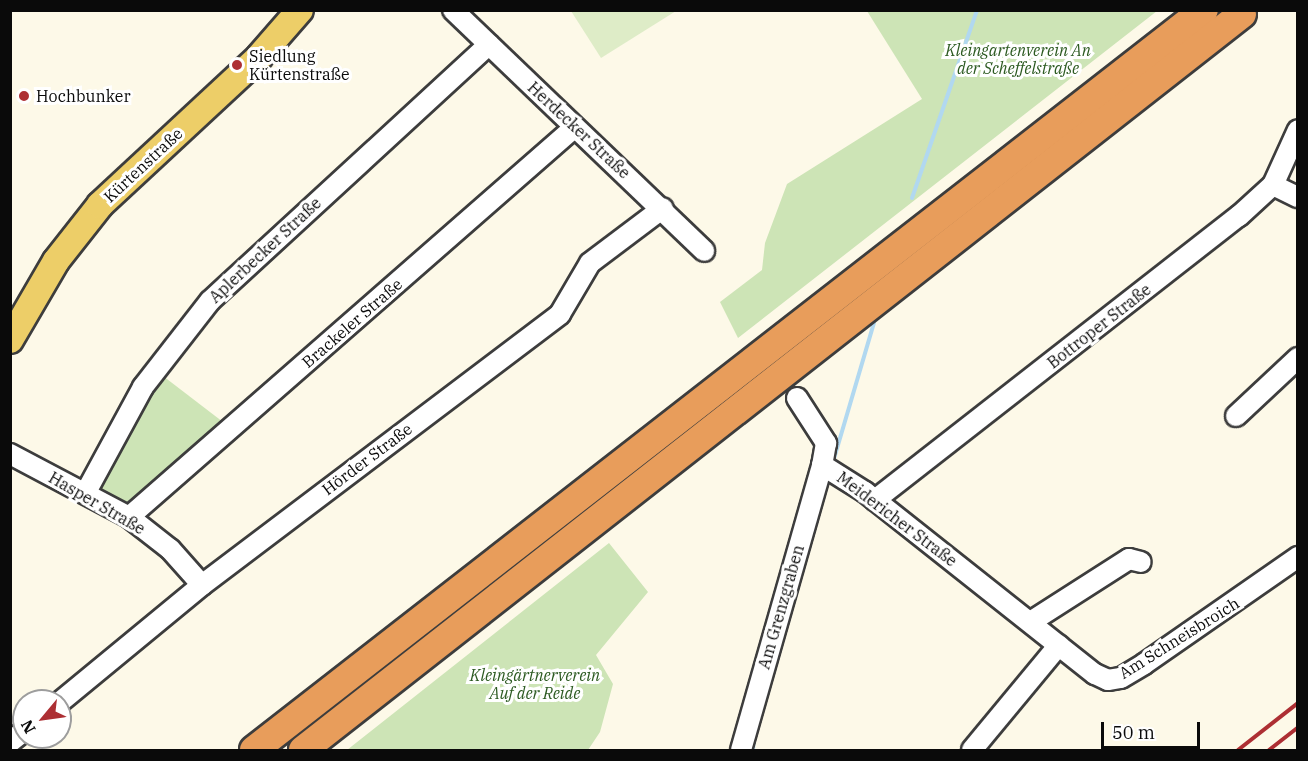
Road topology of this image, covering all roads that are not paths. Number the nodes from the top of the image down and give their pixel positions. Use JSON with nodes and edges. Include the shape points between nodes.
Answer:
{"nodes":[{"id":1,"x":300,"y":10,"type":"edge"},
{"id":2,"x":453,"y":10,"type":"edge"},
{"id":3,"x":1204,"y":10,"type":"edge"},
{"id":4,"x":1244,"y":12,"type":"edge"},
{"id":5,"x":489,"y":44,"type":"junction"},
{"id":6,"x":575,"y":127,"type":"junction"},
{"id":7,"x":1298,"y":130,"type":"edge"},
{"id":8,"x":1273,"y":185,"type":"junction"},
{"id":9,"x":1298,"y":197,"type":"edge"},
{"id":10,"x":663,"y":208,"type":"junction"},
{"id":11,"x":704,"y":251,"type":"dead end"},
{"id":12,"x":17,"y":312,"type":"edge"},
{"id":13,"x":10,"y":340,"type":"edge"},
{"id":14,"x":1298,"y":358,"type":"edge"},
{"id":15,"x":797,"y":398,"type":"dead end"},
{"id":16,"x":1236,"y":416,"type":"dead end"},
{"id":17,"x":10,"y":454,"type":"edge"},
{"id":18,"x":822,"y":465,"type":"junction"},
{"id":19,"x":86,"y":492,"type":"junction"},
{"id":20,"x":875,"y":500,"type":"junction"},
{"id":21,"x":129,"y":518,"type":"junction"},
{"id":22,"x":1298,"y":557,"type":"edge"},
{"id":23,"x":1141,"y":562,"type":"dead end"},
{"id":24,"x":202,"y":585,"type":"junction"},
{"id":25,"x":1032,"y":621,"type":"junction"},
{"id":26,"x":1059,"y":645,"type":"junction"},
{"id":27,"x":72,"y":692,"type":"edge"},
{"id":28,"x":254,"y":750,"type":"edge"},
{"id":29,"x":303,"y":750,"type":"edge"},
{"id":30,"x":741,"y":750,"type":"edge"},
{"id":31,"x":972,"y":750,"type":"edge"}],
"edges":[{"from":1,"to":12,"type":"main road","name":"Kürtenstraße","via":[[260,57],[100,205]]},
{"from":2,"to":5,"type":"street","name":"Herdecker Straße"},
{"from":3,"to":28,"type":"highway"},
{"from":4,"to":29,"type":"highway"},
{"from":5,"to":6,"type":"street","name":"Herdecker Straße"},
{"from":5,"to":19,"type":"street","name":"Aplerbecker Straße","via":[[210,301],[143,387]]},
{"from":6,"to":10,"type":"street","name":"Herdecker Straße"},
{"from":6,"to":21,"type":"street","name":"Brackeler Straße"},
{"from":7,"to":8,"type":"street","name":"Bottroper Straße"},
{"from":8,"to":9,"type":"street"},
{"from":8,"to":20,"type":"street","name":"Bottroper Straße","via":[[1239,216]]},
{"from":10,"to":11,"type":"street","name":"Herdecker Straße"},
{"from":10,"to":24,"type":"street","name":"Hörder Straße","via":[[590,263],[560,314]]},
{"from":12,"to":13,"type":"main road","name":"Kürtenstraße"},
{"from":14,"to":16,"type":"street"},
{"from":15,"to":18,"type":"street","name":"Meidericher Straße","via":[[826,443]]},
{"from":17,"to":19,"type":"street","name":"Hasper Straße"},
{"from":18,"to":20,"type":"street","name":"Meidericher Straße"},
{"from":18,"to":30,"type":"street","name":"Am Grenzgraben"},
{"from":19,"to":21,"type":"street","name":"Hasper Straße"},
{"from":20,"to":25,"type":"street","name":"Meidericher Straße"},
{"from":21,"to":24,"type":"street","name":"Hasper Straße","via":[[170,549]]},
{"from":22,"to":26,"type":"street","name":"Am Schneisbroich","via":[[1121,678],[1108,680],[1095,674]]},
{"from":23,"to":25,"type":"street","via":[[1129,559]]},
{"from":24,"to":27,"type":"street","name":"Hörder Straße"},
{"from":25,"to":26,"type":"street","name":"Meidericher Straße"},
{"from":26,"to":31,"type":"street"}]}
